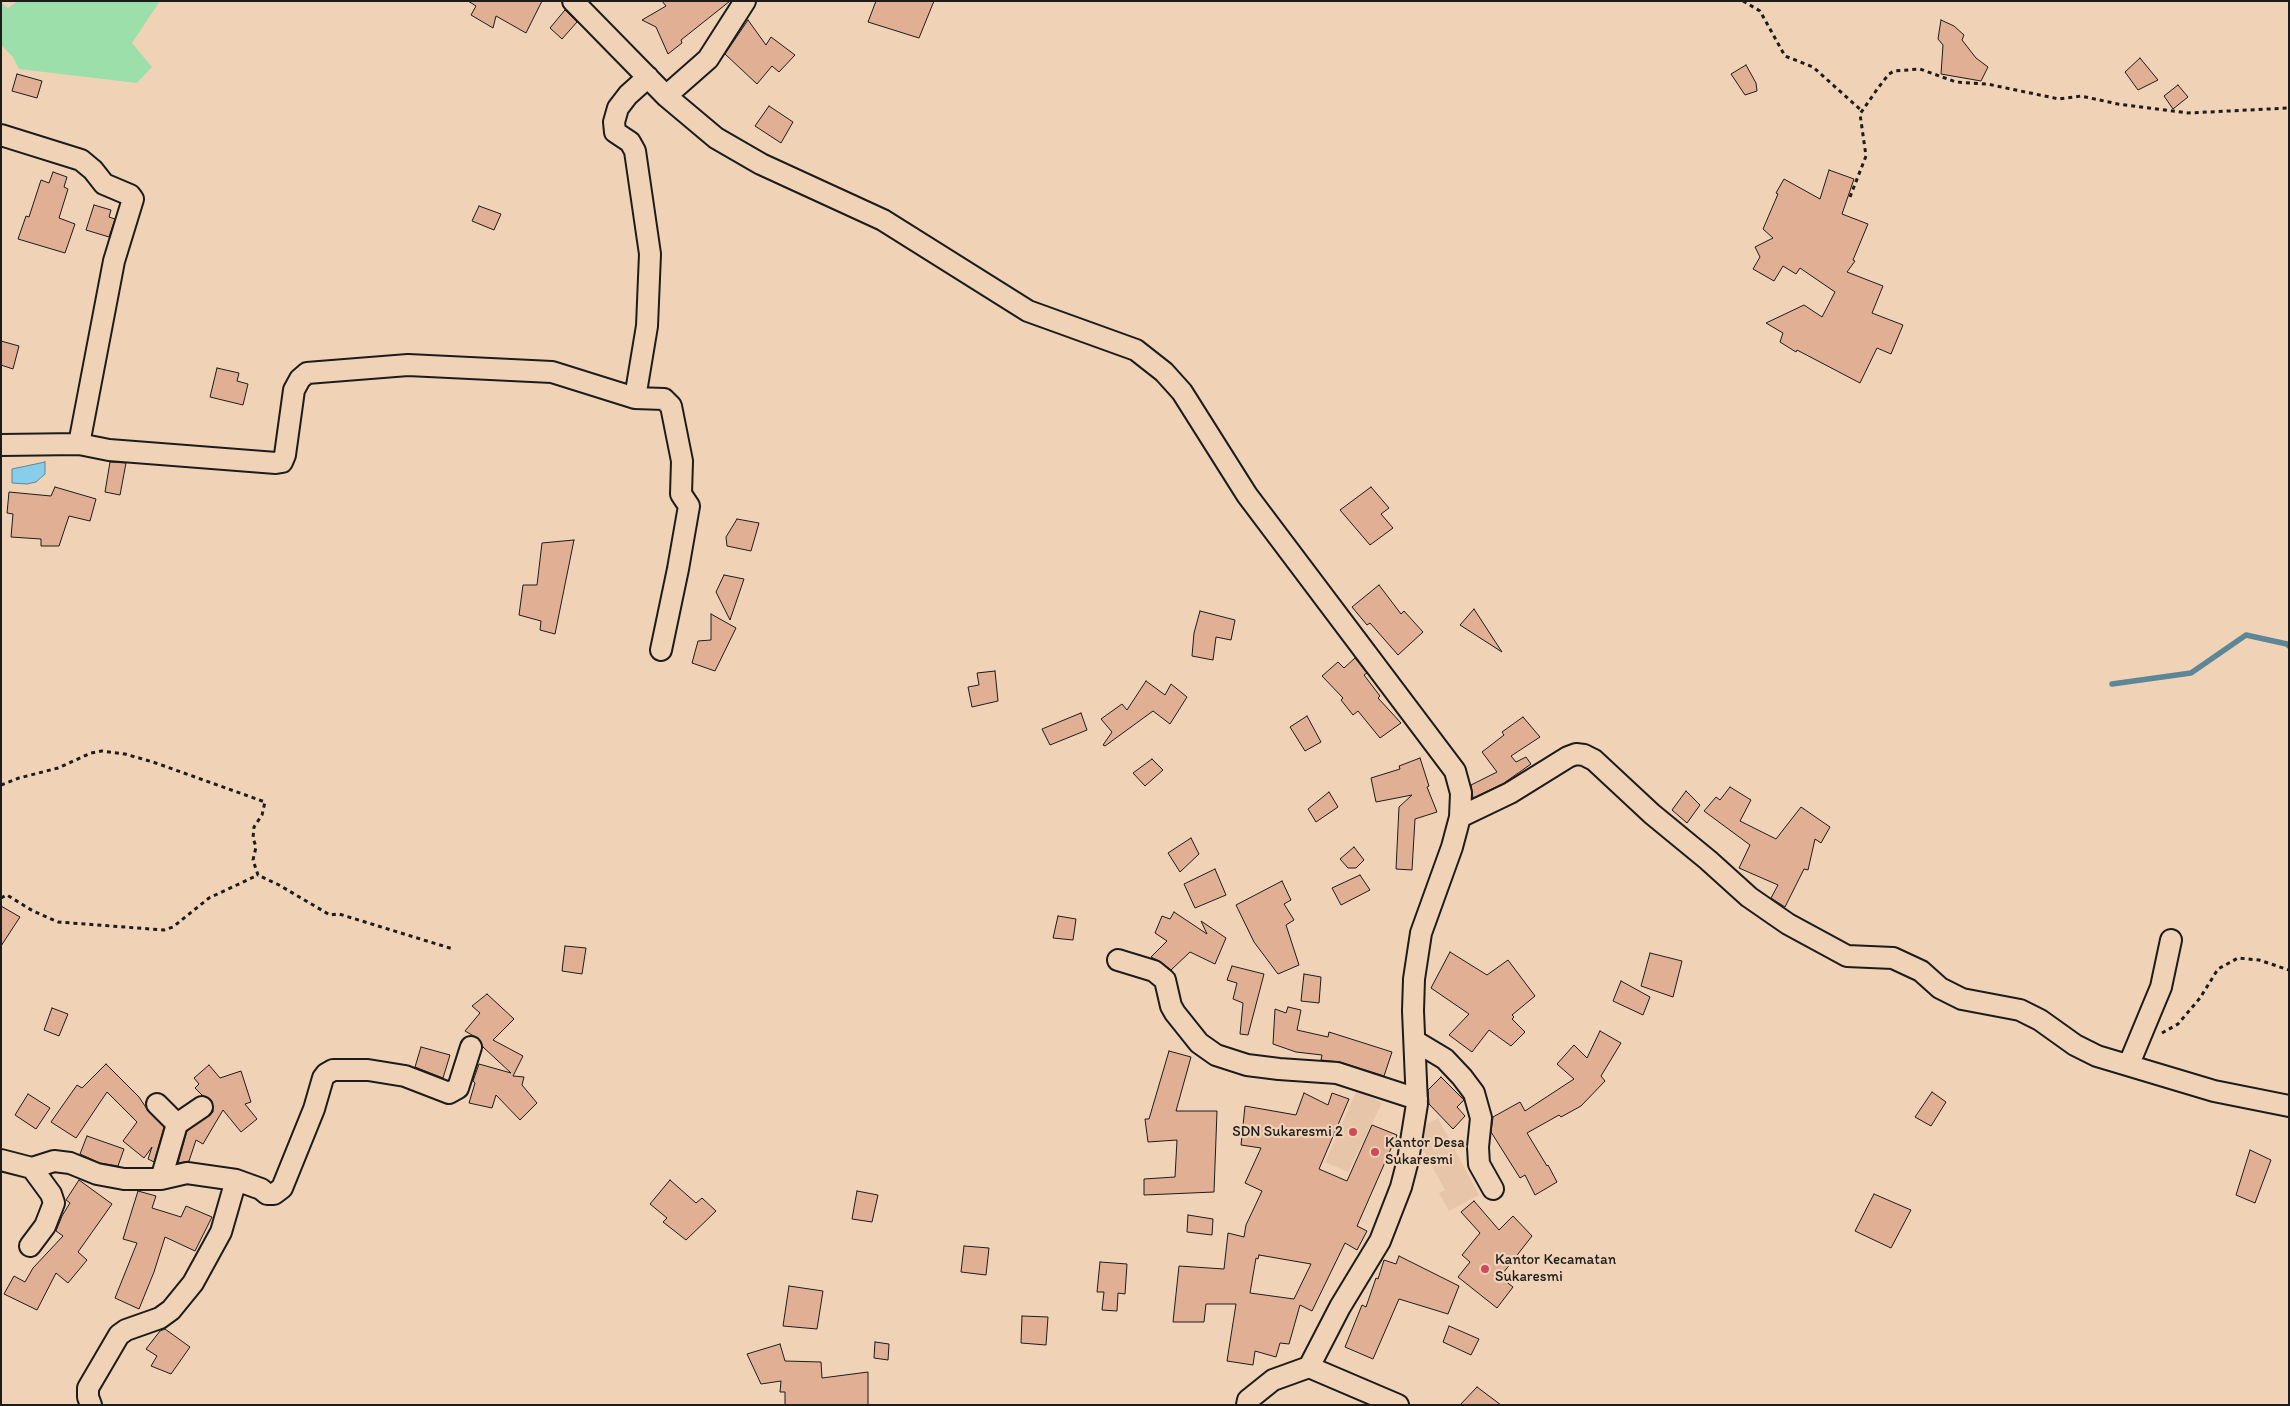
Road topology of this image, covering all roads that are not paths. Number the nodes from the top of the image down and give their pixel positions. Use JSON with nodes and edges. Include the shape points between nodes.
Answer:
{"nodes":[{"id":1,"x":573,"y":1,"type":"edge"},
{"id":2,"x":745,"y":1,"type":"edge"},
{"id":3,"x":648,"y":77,"type":"junction"},
{"id":4,"x":666,"y":96,"type":"junction"},
{"id":5,"x":1,"y":135,"type":"edge"},
{"id":6,"x":635,"y":398,"type":"junction"},
{"id":7,"x":79,"y":444,"type":"junction"},
{"id":8,"x":1,"y":445,"type":"edge"},
{"id":9,"x":661,"y":650,"type":"dead end"},
{"id":10,"x":1460,"y":817,"type":"junction"},
{"id":11,"x":2171,"y":940,"type":"dead end"},
{"id":12,"x":1118,"y":960,"type":"dead end"},
{"id":13,"x":1414,"y":1041,"type":"junction"},
{"id":14,"x":471,"y":1047,"type":"dead end"},
{"id":15,"x":2129,"y":1064,"type":"junction"},
{"id":16,"x":1417,"y":1099,"type":"junction"},
{"id":17,"x":157,"y":1104,"type":"dead end"},
{"id":18,"x":2289,"y":1106,"type":"edge"},
{"id":19,"x":202,"y":1107,"type":"dead end"},
{"id":20,"x":177,"y":1124,"type":"junction"},
{"id":21,"x":2,"y":1163,"type":"edge"},
{"id":22,"x":32,"y":1168,"type":"junction"},
{"id":23,"x":161,"y":1179,"type":"junction"},
{"id":24,"x":236,"y":1180,"type":"junction"},
{"id":25,"x":1493,"y":1189,"type":"dead end"},
{"id":26,"x":30,"y":1246,"type":"dead end"},
{"id":27,"x":1309,"y":1367,"type":"junction"},
{"id":28,"x":91,"y":1405,"type":"edge"},
{"id":29,"x":1247,"y":1405,"type":"edge"},
{"id":30,"x":1398,"y":1405,"type":"edge"}],
"edges":[{"from":1,"to":3,"type":"street"},
{"from":2,"to":4,"type":"street","via":[[708,59]]},
{"from":3,"to":4,"type":"street"},
{"from":3,"to":6,"type":"street","via":[[628,94],[618,108],[614,122],[615,132],[630,142],[635,151],[650,254],[647,326]]},
{"from":4,"to":10,"type":"street","via":[[716,138],[761,164],[883,220],[1028,311],[1136,350],[1164,372],[1182,392],[1247,495],[1455,771],[1461,793]]},
{"from":5,"to":7,"type":"street","via":[[81,160],[104,184],[133,198],[114,261]]},
{"from":6,"to":7,"type":"street","via":[[552,372],[408,365],[307,373],[294,390],[286,455],[282,462],[151,453]]},
{"from":6,"to":9,"type":"street","via":[[664,399],[671,406],[682,461],[681,494],[688,506]]},
{"from":7,"to":8,"type":"street"},
{"from":10,"to":13,"type":"street","via":[[1421,933],[1414,979]]},
{"from":10,"to":15,"type":"street","via":[[1510,793],[1568,757],[1584,755],[1594,760],[1749,897],[1788,924],[1847,956],[1893,958],[1921,971],[1940,988],[1962,999],[2020,1010],[2097,1056]]},
{"from":11,"to":15,"type":"street","via":[[2161,987]]},
{"from":12,"to":16,"type":"street","via":[[1154,971],[1165,980],[1175,1013],[1210,1052],[1247,1065],[1346,1075]]},
{"from":13,"to":16,"type":"street"},
{"from":13,"to":25,"type":"street","via":[[1445,1059],[1474,1094],[1481,1118],[1479,1164]]},
{"from":14,"to":24,"type":"street","via":[[458,1088],[449,1093],[405,1076],[368,1070],[333,1070],[323,1078],[282,1188],[274,1194],[267,1194]]},
{"from":15,"to":18,"type":"street","via":[[2214,1091]]},
{"from":16,"to":27,"type":"street","via":[[1408,1160],[1383,1232]]},
{"from":17,"to":20,"type":"street"},
{"from":19,"to":20,"type":"street"},
{"from":20,"to":23,"type":"street"},
{"from":21,"to":22,"type":"street"},
{"from":22,"to":23,"type":"street","via":[[54,1161],[124,1179]]},
{"from":22,"to":26,"type":"street","via":[[54,1203],[45,1226]]},
{"from":23,"to":24,"type":"street","via":[[187,1173]]},
{"from":24,"to":28,"type":"street","via":[[221,1232],[193,1283],[171,1310],[160,1318],[119,1335],[88,1388]]},
{"from":27,"to":29,"type":"street","via":[[1273,1380],[1248,1400]]},
{"from":27,"to":30,"type":"street"}]}
